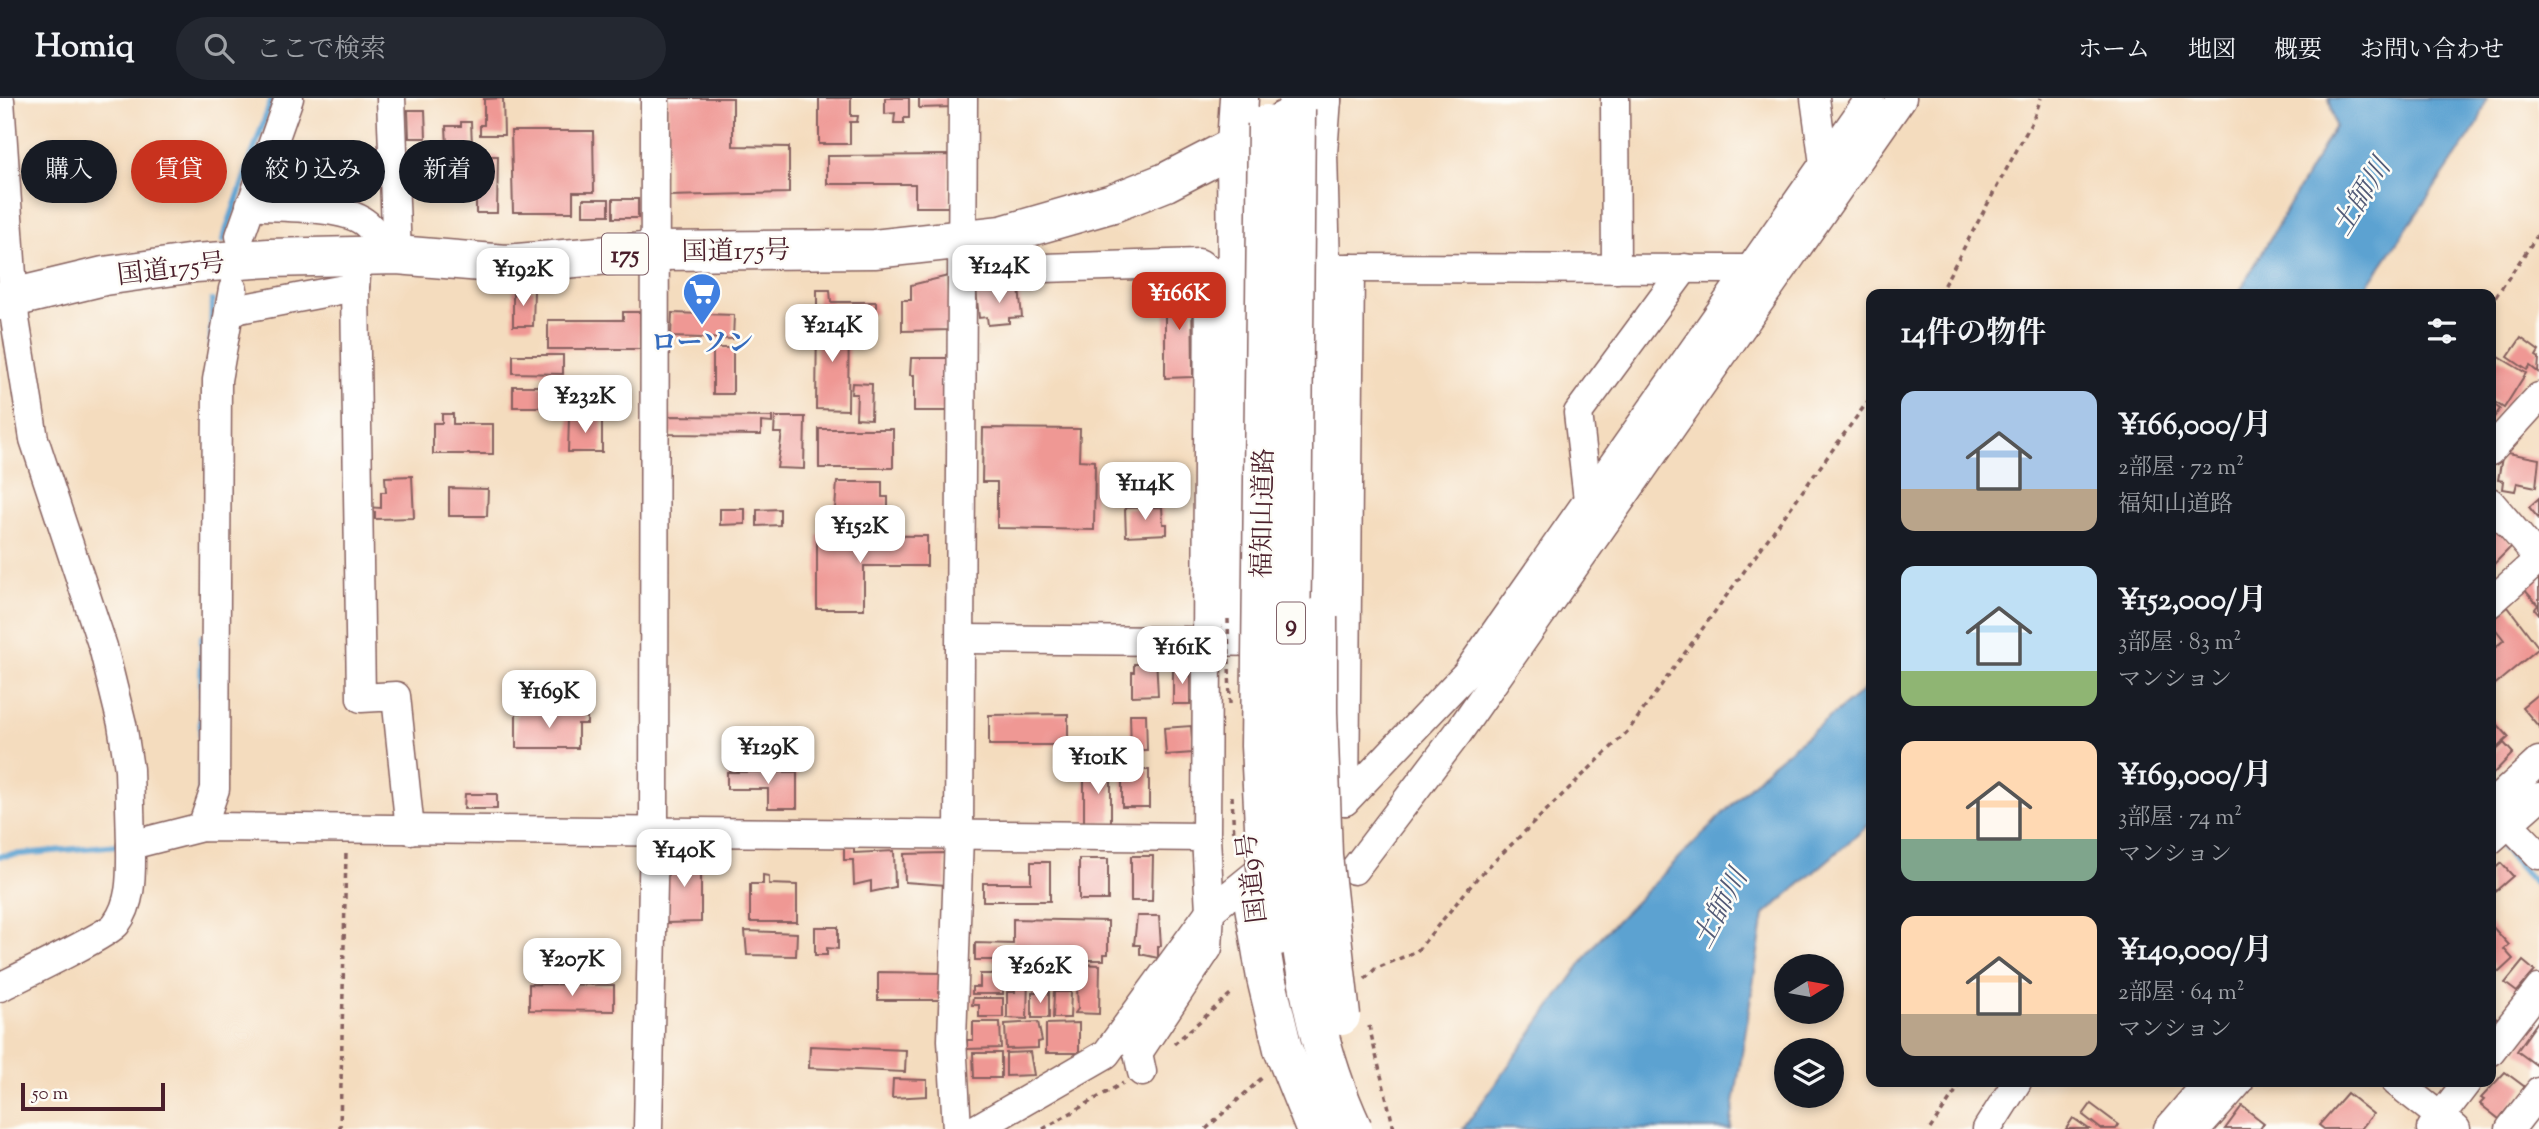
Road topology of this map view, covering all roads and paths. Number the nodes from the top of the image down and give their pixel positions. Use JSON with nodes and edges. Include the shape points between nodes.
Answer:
{"nodes":[{"id":1,"x":289,"y":98,"type":"edge"},
{"id":2,"x":391,"y":98,"type":"edge"},
{"id":3,"x":655,"y":98,"type":"edge"},
{"id":4,"x":963,"y":98,"type":"edge"},
{"id":5,"x":1239,"y":98,"type":"edge"},
{"id":6,"x":1267,"y":98,"type":"edge"},
{"id":7,"x":1615,"y":98,"type":"edge"},
{"id":8,"x":1815,"y":98,"type":"edge"},
{"id":9,"x":1870,"y":98,"type":"edge"},
{"id":10,"x":1902,"y":98,"type":"edge"},
{"id":11,"x":2041,"y":98,"type":"edge"},
{"id":12,"x":1314,"y":99,"type":"edge"},
{"id":13,"x":0,"y":100,"type":"edge"},
{"id":14,"x":1236,"y":145,"type":"junction"},
{"id":15,"x":1824,"y":164,"type":"junction"},
{"id":16,"x":250,"y":205,"type":"junction"},
{"id":17,"x":2539,"y":233,"type":"edge"},
{"id":18,"x":1002,"y":235,"type":"junction"},
{"id":19,"x":240,"y":236,"type":"dead end"},
{"id":20,"x":963,"y":240,"type":"junction"},
{"id":21,"x":656,"y":251,"type":"junction"},
{"id":22,"x":373,"y":263,"type":"junction"},
{"id":23,"x":1336,"y":268,"type":"junction"},
{"id":24,"x":1616,"y":268,"type":"junction"},
{"id":25,"x":1685,"y":268,"type":"junction"},
{"id":26,"x":1748,"y":269,"type":"junction"},
{"id":27,"x":1942,"y":289,"type":"edge"},
{"id":28,"x":2496,"y":296,"type":"edge"},
{"id":29,"x":8,"y":299,"type":"edge"},
{"id":30,"x":2539,"y":397,"type":"edge"},
{"id":31,"x":1866,"y":404,"type":"edge"},
{"id":32,"x":2496,"y":444,"type":"edge"},
{"id":33,"x":1588,"y":500,"type":"junction"},
{"id":34,"x":2496,"y":509,"type":"edge"},
{"id":35,"x":2539,"y":559,"type":"edge"},
{"id":36,"x":2496,"y":598,"type":"edge"},
{"id":37,"x":961,"y":639,"type":"junction"},
{"id":38,"x":1206,"y":642,"type":"junction"},
{"id":39,"x":1346,"y":643,"type":"junction"},
{"id":40,"x":1458,"y":733,"type":"junction"},
{"id":41,"x":2539,"y":761,"type":"edge"},
{"id":42,"x":2539,"y":797,"type":"edge"},
{"id":43,"x":1345,"y":802,"type":"junction"},
{"id":44,"x":2496,"y":814,"type":"edge"},
{"id":45,"x":2496,"y":815,"type":"edge"},
{"id":46,"x":2496,"y":818,"type":"edge"},
{"id":47,"x":202,"y":827,"type":"junction"},
{"id":48,"x":347,"y":829,"type":"junction"},
{"id":49,"x":410,"y":830,"type":"junction"},
{"id":50,"x":654,"y":832,"type":"junction"},
{"id":51,"x":959,"y":835,"type":"junction"},
{"id":52,"x":1206,"y":837,"type":"junction"},
{"id":53,"x":131,"y":845,"type":"junction"},
{"id":54,"x":2539,"y":855,"type":"edge"},
{"id":55,"x":1354,"y":870,"type":"dead end"},
{"id":56,"x":1210,"y":911,"type":"junction"},
{"id":57,"x":1375,"y":969,"type":"dead end"},
{"id":58,"x":0,"y":986,"type":"edge"},
{"id":59,"x":2539,"y":989,"type":"edge"},
{"id":60,"x":2496,"y":1044,"type":"edge"},
{"id":61,"x":1142,"y":1072,"type":"dead end"},
{"id":62,"x":1264,"y":1076,"type":"dead end"},
{"id":63,"x":1959,"y":1087,"type":"edge"},
{"id":64,"x":2014,"y":1087,"type":"edge"},
{"id":65,"x":2204,"y":1087,"type":"edge"},
{"id":66,"x":2235,"y":1087,"type":"edge"},
{"id":67,"x":2401,"y":1087,"type":"edge"},
{"id":68,"x":2464,"y":1087,"type":"edge"},
{"id":69,"x":2539,"y":1093,"type":"edge"},
{"id":70,"x":2443,"y":1125,"type":"edge"},
{"id":71,"x":340,"y":1129,"type":"edge"},
{"id":72,"x":648,"y":1129,"type":"edge"},
{"id":73,"x":957,"y":1129,"type":"edge"},
{"id":74,"x":976,"y":1129,"type":"edge"},
{"id":75,"x":1206,"y":1129,"type":"edge"},
{"id":76,"x":1315,"y":1129,"type":"edge"},
{"id":77,"x":1334,"y":1129,"type":"edge"},
{"id":78,"x":1353,"y":1129,"type":"edge"},
{"id":79,"x":1376,"y":1129,"type":"edge"},
{"id":80,"x":1930,"y":1129,"type":"edge"},
{"id":81,"x":1987,"y":1129,"type":"edge"},
{"id":82,"x":2168,"y":1129,"type":"edge"},
{"id":83,"x":2197,"y":1129,"type":"edge"},
{"id":84,"x":2510,"y":1129,"type":"edge"}],
"edges":[{"from":1,"to":16,"type":"street"},
{"from":2,"to":22,"type":"street"},
{"from":3,"to":21,"type":"street"},
{"from":4,"to":20,"type":"street"},
{"from":5,"to":14,"type":"highway","number":"9"},
{"from":6,"to":77,"type":"highway","name":"福知山道路","number":"9","bridge":true,"via":[[1260,746],[1266,866],[1304,1057]]},
{"from":7,"to":24,"type":"street"},
{"from":8,"to":15,"type":"street"},
{"from":9,"to":15,"type":"street"},
{"from":10,"to":40,"type":"street"},
{"from":11,"to":27,"type":"path"},
{"from":12,"to":14,"type":"highway","name":"国道175号","number":"175"},
{"from":12,"to":23,"type":"highway","number":"9"},
{"from":12,"to":78,"type":"highway","name":"福知山道路","number":"9","bridge":true,"via":[[1290,725],[1294,867],[1300,927],[1324,1054]]},
{"from":13,"to":29,"type":"street"},
{"from":14,"to":18,"type":"highway","name":"国道175号","number":"175","via":[[1200,167],[1113,203]]},
{"from":14,"to":76,"type":"highway","name":"国道9号","number":"9","bridge":true,"via":[[1239,619],[1246,851],[1283,1049]]},
{"from":15,"to":26,"type":"street"},
{"from":16,"to":19,"type":"street"},
{"from":16,"to":22,"type":"street","via":[[337,212],[364,221],[376,235]]},
{"from":17,"to":28,"type":"path"},
{"from":18,"to":20,"type":"highway","name":"国道175号","number":"175"},
{"from":18,"to":38,"type":"street","via":[[1017,257],[1036,267],[1199,263],[1209,270]]},
{"from":20,"to":21,"type":"highway","name":"国道175号","number":"175","via":[[874,249]]},
{"from":20,"to":37,"type":"street"},
{"from":21,"to":22,"type":"highway","name":"国道175号","number":"175","via":[[506,264]]},
{"from":21,"to":50,"type":"street"},
{"from":22,"to":29,"type":"highway","name":"国道175号","number":"175","via":[[195,263],[104,276]]},
{"from":22,"to":47,"type":"street","via":[[231,300],[217,380],[215,789]]},
{"from":22,"to":49,"type":"street","via":[[361,698],[396,696]]},
{"from":23,"to":24,"type":"street"},
{"from":23,"to":39,"type":"street"},
{"from":23,"to":79,"type":"highway","number":"9","bridge":true,"via":[[1318,617],[1323,842],[1337,992],[1352,1069]]},
{"from":24,"to":25,"type":"street"},
{"from":25,"to":26,"type":"street"},
{"from":25,"to":33,"type":"street","via":[[1578,412]]},
{"from":26,"to":33,"type":"street"},
{"from":29,"to":53,"type":"street","via":[[34,439],[103,647],[122,724],[129,769]]},
{"from":30,"to":32,"type":"street"},
{"from":31,"to":57,"type":"path","via":[[1628,731],[1478,877],[1416,951]]},
{"from":33,"to":43,"type":"street","via":[[1466,674]]},
{"from":34,"to":35,"type":"street"},
{"from":35,"to":36,"type":"street"},
{"from":37,"to":38,"type":"street"},
{"from":37,"to":51,"type":"street"},
{"from":38,"to":39,"type":"street"},
{"from":38,"to":52,"type":"street"},
{"from":39,"to":43,"type":"street"},
{"from":40,"to":43,"type":"street","via":[[1439,739]]},
{"from":40,"to":55,"type":"street"},
{"from":41,"to":44,"type":"street"},
{"from":42,"to":45,"type":"street"},
{"from":43,"to":56,"type":"street"},
{"from":46,"to":54,"type":"street"},
{"from":47,"to":48,"type":"street"},
{"from":47,"to":53,"type":"street"},
{"from":48,"to":49,"type":"street"},
{"from":48,"to":71,"type":"path"},
{"from":49,"to":50,"type":"street"},
{"from":50,"to":51,"type":"street"},
{"from":50,"to":72,"type":"street"},
{"from":51,"to":52,"type":"street"},
{"from":51,"to":73,"type":"street","via":[[951,1040]]},
{"from":52,"to":56,"type":"street"},
{"from":53,"to":58,"type":"street","via":[[131,885],[115,927]]},
{"from":56,"to":61,"type":"street","via":[[1208,948],[1138,1053]]},
{"from":56,"to":74,"type":"street","via":[[1106,1054]]},
{"from":59,"to":60,"type":"street"},
{"from":62,"to":75,"type":"path"},
{"from":63,"to":80,"type":"path"},
{"from":64,"to":81,"type":"street"},
{"from":65,"to":82,"type":"street"},
{"from":66,"to":83,"type":"street"},
{"from":67,"to":70,"type":"street"},
{"from":68,"to":70,"type":"street"},
{"from":69,"to":84,"type":"street"}]}
